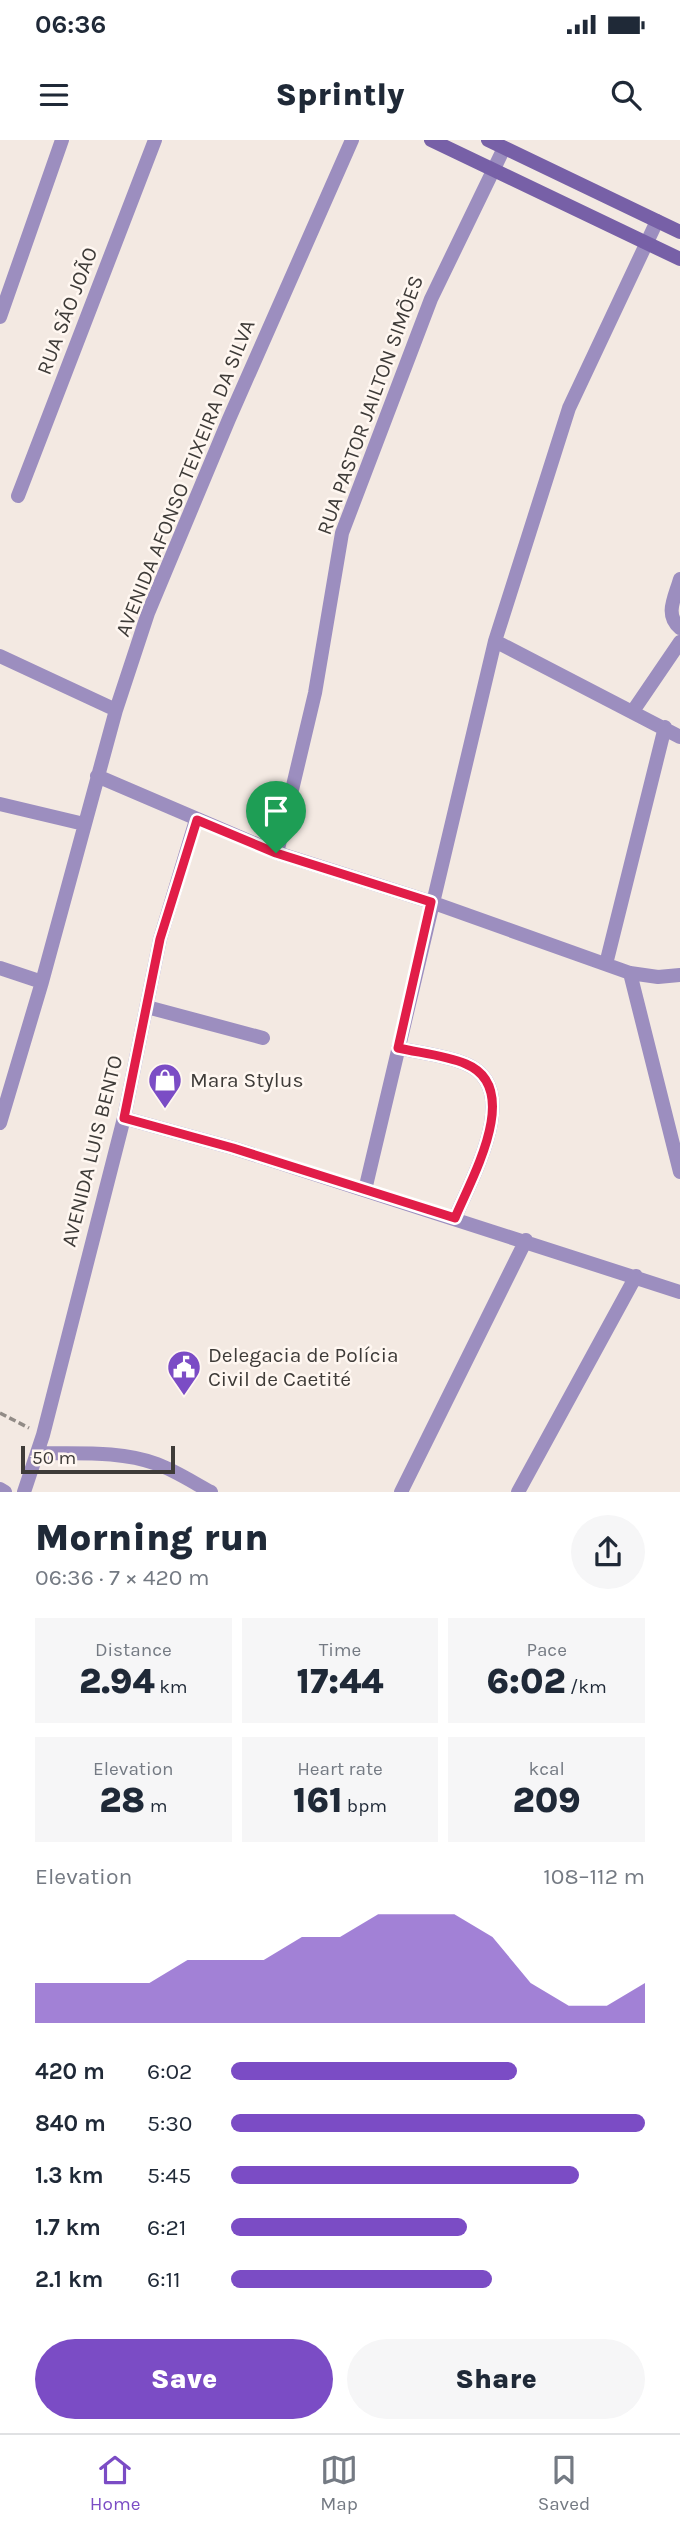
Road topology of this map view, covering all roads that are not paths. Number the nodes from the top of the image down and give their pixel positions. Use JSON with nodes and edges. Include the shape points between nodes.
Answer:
{"nodes":[{"id":1,"x":62,"y":140,"type":"edge"},
{"id":2,"x":155,"y":140,"type":"edge"},
{"id":3,"x":352,"y":140,"type":"edge"},
{"id":4,"x":431,"y":140,"type":"edge"},
{"id":5,"x":488,"y":140,"type":"edge"},
{"id":6,"x":504,"y":148,"type":"junction"},
{"id":7,"x":494,"y":169,"type":"junction"},
{"id":8,"x":657,"y":221,"type":"junction"},
{"id":9,"x":680,"y":232,"type":"edge"},
{"id":10,"x":646,"y":243,"type":"junction"},
{"id":11,"x":680,"y":259,"type":"edge"},
{"id":12,"x":0,"y":317,"type":"edge"},
{"id":13,"x":18,"y":496,"type":"dead end"},
{"id":14,"x":680,"y":579,"type":"edge"},
{"id":15,"x":680,"y":628,"type":"edge"},
{"id":16,"x":495,"y":641,"type":"junction"},
{"id":17,"x":680,"y":642,"type":"edge"},
{"id":18,"x":0,"y":656,"type":"edge"},
{"id":19,"x":116,"y":710,"type":"junction"},
{"id":20,"x":633,"y":711,"type":"junction"},
{"id":21,"x":664,"y":727,"type":"junction"},
{"id":22,"x":680,"y":737,"type":"edge"},
{"id":23,"x":97,"y":776,"type":"junction"},
{"id":24,"x":0,"y":804,"type":"edge"},
{"id":25,"x":197,"y":820,"type":"junction"},
{"id":26,"x":84,"y":824,"type":"junction"},
{"id":27,"x":276,"y":853,"type":"junction"},
{"id":28,"x":431,"y":902,"type":"junction"},
{"id":29,"x":606,"y":964,"type":"junction"},
{"id":30,"x":0,"y":968,"type":"edge"},
{"id":31,"x":630,"y":973,"type":"junction"},
{"id":32,"x":680,"y":975,"type":"edge"},
{"id":33,"x":42,"y":982,"type":"junction"},
{"id":34,"x":147,"y":1007,"type":"junction"},
{"id":35,"x":263,"y":1038,"type":"dead end"},
{"id":36,"x":398,"y":1048,"type":"junction"},
{"id":37,"x":1,"y":1117,"type":"edge"},
{"id":38,"x":124,"y":1118,"type":"junction"},
{"id":39,"x":680,"y":1172,"type":"edge"},
{"id":40,"x":365,"y":1190,"type":"junction"},
{"id":41,"x":455,"y":1218,"type":"junction"},
{"id":42,"x":526,"y":1240,"type":"junction"},
{"id":43,"x":636,"y":1276,"type":"junction"},
{"id":44,"x":680,"y":1292,"type":"edge"},
{"id":45,"x":37,"y":1453,"type":"junction"},
{"id":46,"x":0,"y":1489,"type":"edge"},
{"id":47,"x":5,"y":1492,"type":"edge"},
{"id":48,"x":24,"y":1492,"type":"edge"},
{"id":49,"x":211,"y":1492,"type":"edge"},
{"id":50,"x":401,"y":1492,"type":"edge"},
{"id":51,"x":518,"y":1492,"type":"edge"}],
"edges":[{"from":1,"to":12,"type":"street"},
{"from":2,"to":13,"type":"street","name":"RUA SÃO JOÃO"},
{"from":3,"to":19,"type":"street","name":"AVENIDA AFONSO TEIXEIRA DA SILVA","via":[[162,578]]},
{"from":4,"to":7,"type":"street"},
{"from":5,"to":6,"type":"street"},
{"from":6,"to":7,"type":"street","name":"RUA PASTOR JAILTON SIMÕES"},
{"from":6,"to":8,"type":"street"},
{"from":7,"to":10,"type":"street"},
{"from":7,"to":27,"type":"street","name":"RUA PASTOR JAILTON SIMÕES","via":[[431,299],[342,533],[315,693]]},
{"from":8,"to":9,"type":"street"},
{"from":8,"to":10,"type":"street"},
{"from":10,"to":11,"type":"street"},
{"from":10,"to":16,"type":"street","via":[[569,408]]},
{"from":14,"to":15,"type":"street","via":[[671,613]]},
{"from":16,"to":20,"type":"street"},
{"from":16,"to":28,"type":"street"},
{"from":17,"to":20,"type":"street"},
{"from":18,"to":19,"type":"street"},
{"from":19,"to":23,"type":"street","name":"AVENIDA AFONSO TEIXEIRA DA SILVA"},
{"from":20,"to":21,"type":"street"},
{"from":21,"to":22,"type":"street"},
{"from":21,"to":29,"type":"street"},
{"from":23,"to":25,"type":"street"},
{"from":23,"to":26,"type":"street","name":"AVENIDA AFONSO TEIXEIRA DA SILVA"},
{"from":24,"to":26,"type":"street"},
{"from":25,"to":27,"type":"street"},
{"from":25,"to":34,"type":"street","name":"AVENIDA LUIS BENTO","via":[[160,939]]},
{"from":26,"to":33,"type":"street","name":"AVENIDA AFONSO TEIXEIRA DA SILVA"},
{"from":27,"to":28,"type":"street"},
{"from":28,"to":29,"type":"street"},
{"from":28,"to":36,"type":"street"},
{"from":29,"to":31,"type":"street"},
{"from":30,"to":33,"type":"street"},
{"from":31,"to":32,"type":"street"},
{"from":31,"to":39,"type":"street"},
{"from":33,"to":37,"type":"street","name":"AVENIDA AFONSO TEIXEIRA DA SILVA"},
{"from":34,"to":35,"type":"street"},
{"from":34,"to":38,"type":"street","name":"AVENIDA LUIS BENTO"},
{"from":36,"to":40,"type":"street"},
{"from":36,"to":41,"type":"street","via":[[468,1065],[488,1081],[495,1101],[491,1125]]},
{"from":38,"to":40,"type":"street"},
{"from":38,"to":45,"type":"street","name":"AVENIDA LUIS BENTO"},
{"from":40,"to":41,"type":"street"},
{"from":41,"to":42,"type":"street"},
{"from":42,"to":43,"type":"street"},
{"from":42,"to":50,"type":"street"},
{"from":43,"to":44,"type":"street"},
{"from":43,"to":51,"type":"street"},
{"from":45,"to":48,"type":"street","name":"AVENIDA LUIS BENTO"},
{"from":45,"to":49,"type":"street","via":[[140,1460]]},
{"from":46,"to":47,"type":"street"}]}
